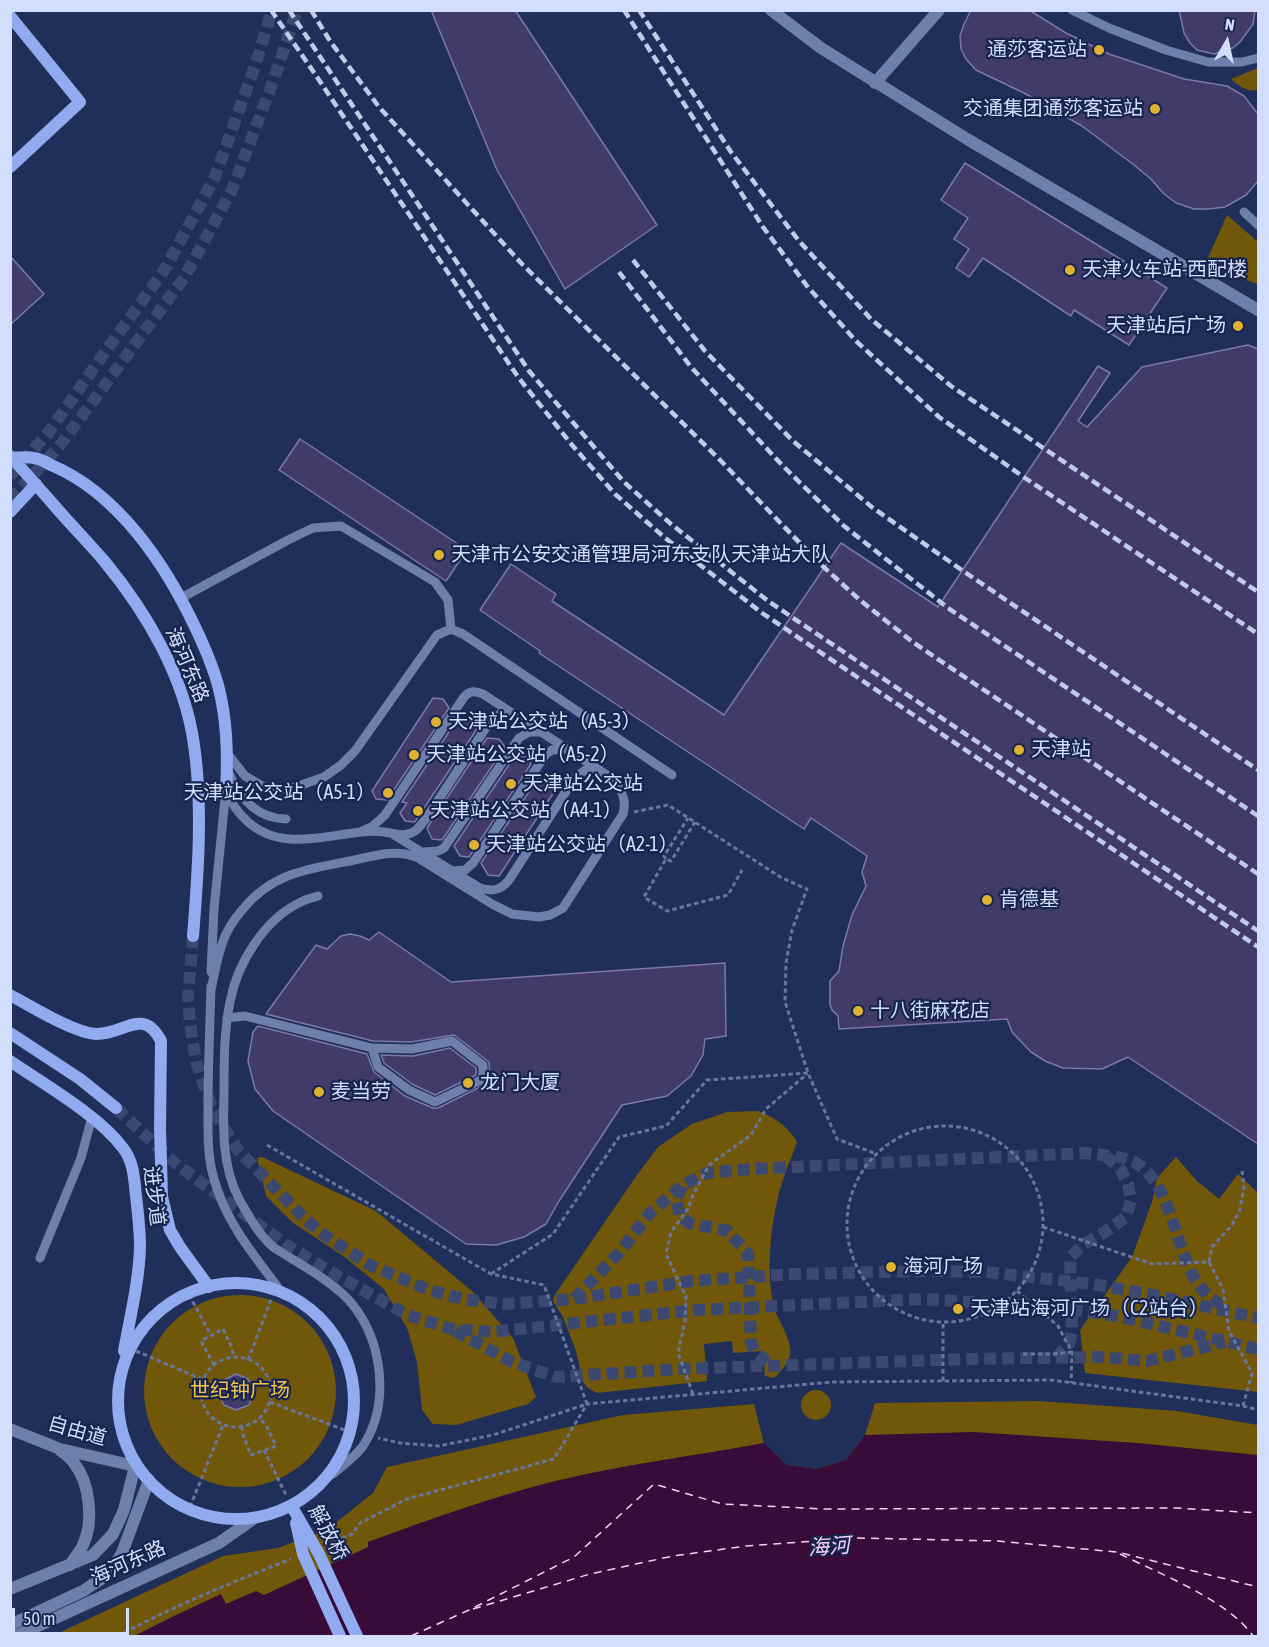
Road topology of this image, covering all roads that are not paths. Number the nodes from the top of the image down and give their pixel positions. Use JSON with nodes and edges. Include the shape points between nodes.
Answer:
{"nodes":[{"id":1,"x":771,"y":10,"type":"edge"},
{"id":2,"x":939,"y":10,"type":"edge"},
{"id":3,"x":1072,"y":10,"type":"edge"},
{"id":4,"x":10,"y":16,"type":"edge"},
{"id":5,"x":1258,"y":58,"type":"edge"},
{"id":6,"x":875,"y":82,"type":"junction"},
{"id":7,"x":10,"y":168,"type":"edge"},
{"id":8,"x":1244,"y":212,"type":"dead end"},
{"id":9,"x":1258,"y":225,"type":"edge"},
{"id":10,"x":1258,"y":310,"type":"edge"},
{"id":11,"x":11,"y":458,"type":"edge"},
{"id":12,"x":36,"y":484,"type":"junction"},
{"id":13,"x":10,"y":493,"type":"edge"},
{"id":14,"x":10,"y":511,"type":"edge"},
{"id":15,"x":181,"y":598,"type":"junction"},
{"id":16,"x":451,"y":629,"type":"junction"},
{"id":17,"x":513,"y":714,"type":"junction"},
{"id":18,"x":541,"y":732,"type":"junction"},
{"id":19,"x":567,"y":749,"type":"junction"},
{"id":20,"x":226,"y":752,"type":"junction"},
{"id":21,"x":227,"y":769,"type":"junction"},
{"id":22,"x":600,"y":770,"type":"junction"},
{"id":23,"x":672,"y":775,"type":"dead end"},
{"id":24,"x":226,"y":789,"type":"junction"},
{"id":25,"x":286,"y":819,"type":"dead end"},
{"id":26,"x":360,"y":832,"type":"junction"},
{"id":27,"x":392,"y":834,"type":"junction"},
{"id":28,"x":424,"y":852,"type":"junction"},
{"id":29,"x":453,"y":871,"type":"junction"},
{"id":30,"x":318,"y":896,"type":"dead end"},
{"id":31,"x":193,"y":936,"type":"tunnel mouth"},
{"id":32,"x":211,"y":990,"type":"junction"},
{"id":33,"x":10,"y":995,"type":"edge"},
{"id":34,"x":227,"y":1018,"type":"junction"},
{"id":35,"x":10,"y":1033,"type":"edge"},
{"id":36,"x":372,"y":1047,"type":"junction"},
{"id":37,"x":10,"y":1061,"type":"edge"},
{"id":38,"x":116,"y":1108,"type":"tunnel mouth"},
{"id":39,"x":92,"y":1117,"type":"junction"},
{"id":40,"x":40,"y":1258,"type":"dead end"},
{"id":41,"x":277,"y":1286,"type":"junction"},
{"id":42,"x":209,"y":1287,"type":"junction"},
{"id":43,"x":126,"y":1352,"type":"junction"},
{"id":44,"x":10,"y":1429,"type":"edge"},
{"id":45,"x":60,"y":1449,"type":"junction"},
{"id":46,"x":135,"y":1466,"type":"junction"},
{"id":47,"x":333,"y":1474,"type":"junction"},
{"id":48,"x":149,"y":1480,"type":"junction"},
{"id":49,"x":292,"y":1507,"type":"junction"},
{"id":50,"x":253,"y":1519,"type":"junction"},
{"id":51,"x":70,"y":1565,"type":"junction"},
{"id":52,"x":10,"y":1589,"type":"edge"},
{"id":53,"x":10,"y":1625,"type":"edge"},
{"id":54,"x":16,"y":1636,"type":"edge"},
{"id":55,"x":340,"y":1636,"type":"edge"},
{"id":56,"x":357,"y":1636,"type":"edge"}],
"edges":[{"from":1,"to":6,"type":"street"},
{"from":2,"to":6,"type":"street"},
{"from":3,"to":5,"type":"lane","via":[[1166,50],[1208,62]]},
{"from":4,"to":7,"type":"street","via":[[80,102]]},
{"from":6,"to":10,"type":"street"},
{"from":8,"to":9,"type":"lane"},
{"from":11,"to":12,"type":"street","name":"海河东路"},
{"from":11,"to":15,"type":"street","via":[[34,458],[92,488],[127,522]]},
{"from":12,"to":14,"type":"street"},
{"from":12,"to":31,"type":"street","name":"海河东路","via":[[106,563],[135,603],[179,689],[194,744],[197,773],[198,877]]},
{"from":13,"to":14,"type":"street"},
{"from":15,"to":16,"type":"lane","via":[[313,528],[342,526],[435,582],[448,600]]},
{"from":15,"to":20,"type":"street","via":[[219,688]]},
{"from":16,"to":20,"type":"lane","via":[[437,635],[355,751],[324,777],[290,789],[272,789],[245,777]]},
{"from":16,"to":23,"type":"lane"},
{"from":17,"to":18,"type":"lane"},
{"from":17,"to":26,"type":"lane","via":[[483,694],[468,693],[385,815]]},
{"from":17,"to":27,"type":"lane","via":[[500,714],[491,720],[418,829],[410,834]]},
{"from":18,"to":19,"type":"lane"},
{"from":18,"to":28,"type":"lane","via":[[529,732],[519,738],[448,843],[438,850]]},
{"from":19,"to":22,"type":"lane"},
{"from":19,"to":29,"type":"lane","via":[[546,754],[473,863],[465,870]]},
{"from":20,"to":21,"type":"street"},
{"from":21,"to":24,"type":"street"},
{"from":21,"to":25,"type":"lane","via":[[239,792],[254,808],[264,816]]},
{"from":22,"to":29,"type":"lane","via":[[585,770],[574,779],[504,886],[487,890]]},
{"from":22,"to":32,"type":"lane","via":[[621,789],[623,814],[563,908],[539,917],[513,914],[413,855],[380,854],[318,867],[280,879],[258,893],[234,920],[223,942]]},
{"from":24,"to":26,"type":"lane","via":[[235,810],[250,825],[269,835],[301,839]]},
{"from":24,"to":32,"type":"lane","via":[[213,921]]},
{"from":26,"to":27,"type":"lane"},
{"from":27,"to":28,"type":"lane"},
{"from":28,"to":29,"type":"lane"},
{"from":30,"to":34,"type":"lane","via":[[300,902],[270,923],[237,978]]},
{"from":32,"to":41,"type":"lane","via":[[208,1131],[214,1180],[235,1227]]},
{"from":33,"to":42,"type":"street","via":[[79,1031],[106,1034],[133,1024],[146,1024],[155,1030],[161,1041],[162,1197],[170,1230]]},
{"from":34,"to":36,"type":"lane","via":[[245,1016]]},
{"from":34,"to":47,"type":"lane","via":[[224,1142],[239,1198],[272,1246],[335,1288],[353,1305],[371,1337],[379,1370],[377,1416],[362,1446]]},
{"from":35,"to":38,"type":"street"},
{"from":36,"to":36,"type":"lane","via":[[378,1067],[435,1102],[483,1079],[483,1065],[452,1041],[411,1049]]},
{"from":37,"to":39,"type":"street","name":"进步道"},
{"from":39,"to":40,"type":"lane","via":[[81,1158]]},
{"from":39,"to":43,"type":"street","name":"进步道","via":[[124,1149],[134,1180],[140,1246]]},
{"from":41,"to":42,"type":"street","via":[[234,1283]]},
{"from":41,"to":47,"type":"street","via":[[317,1312],[347,1360],[351,1374],[350,1432],[340,1465]]},
{"from":42,"to":43,"type":"street","via":[[160,1313]]},
{"from":43,"to":46,"type":"street","name":"进步道","via":[[118,1373],[118,1419]]},
{"from":44,"to":45,"type":"street","name":"自由道"},
{"from":45,"to":46,"type":"street","name":"自由道"},
{"from":45,"to":51,"type":"street","via":[[75,1463],[90,1503],[84,1544]]},
{"from":46,"to":48,"type":"street"},
{"from":46,"to":51,"type":"street","name":"海河东路","via":[[124,1510],[113,1534],[93,1555]]},
{"from":47,"to":49,"type":"street"},
{"from":48,"to":50,"type":"street","via":[[190,1507],[219,1517]]},
{"from":48,"to":53,"type":"street","name":"海河东路","via":[[122,1553],[110,1573],[83,1591]]},
{"from":49,"to":50,"type":"street"},
{"from":49,"to":55,"type":"street","name":"解放桥","via":[[304,1557]]},
{"from":49,"to":56,"type":"street","name":"解放桥"},
{"from":50,"to":54,"type":"street","name":"海河东路","via":[[219,1543]]},
{"from":51,"to":52,"type":"street","name":"海河东路"}]}
